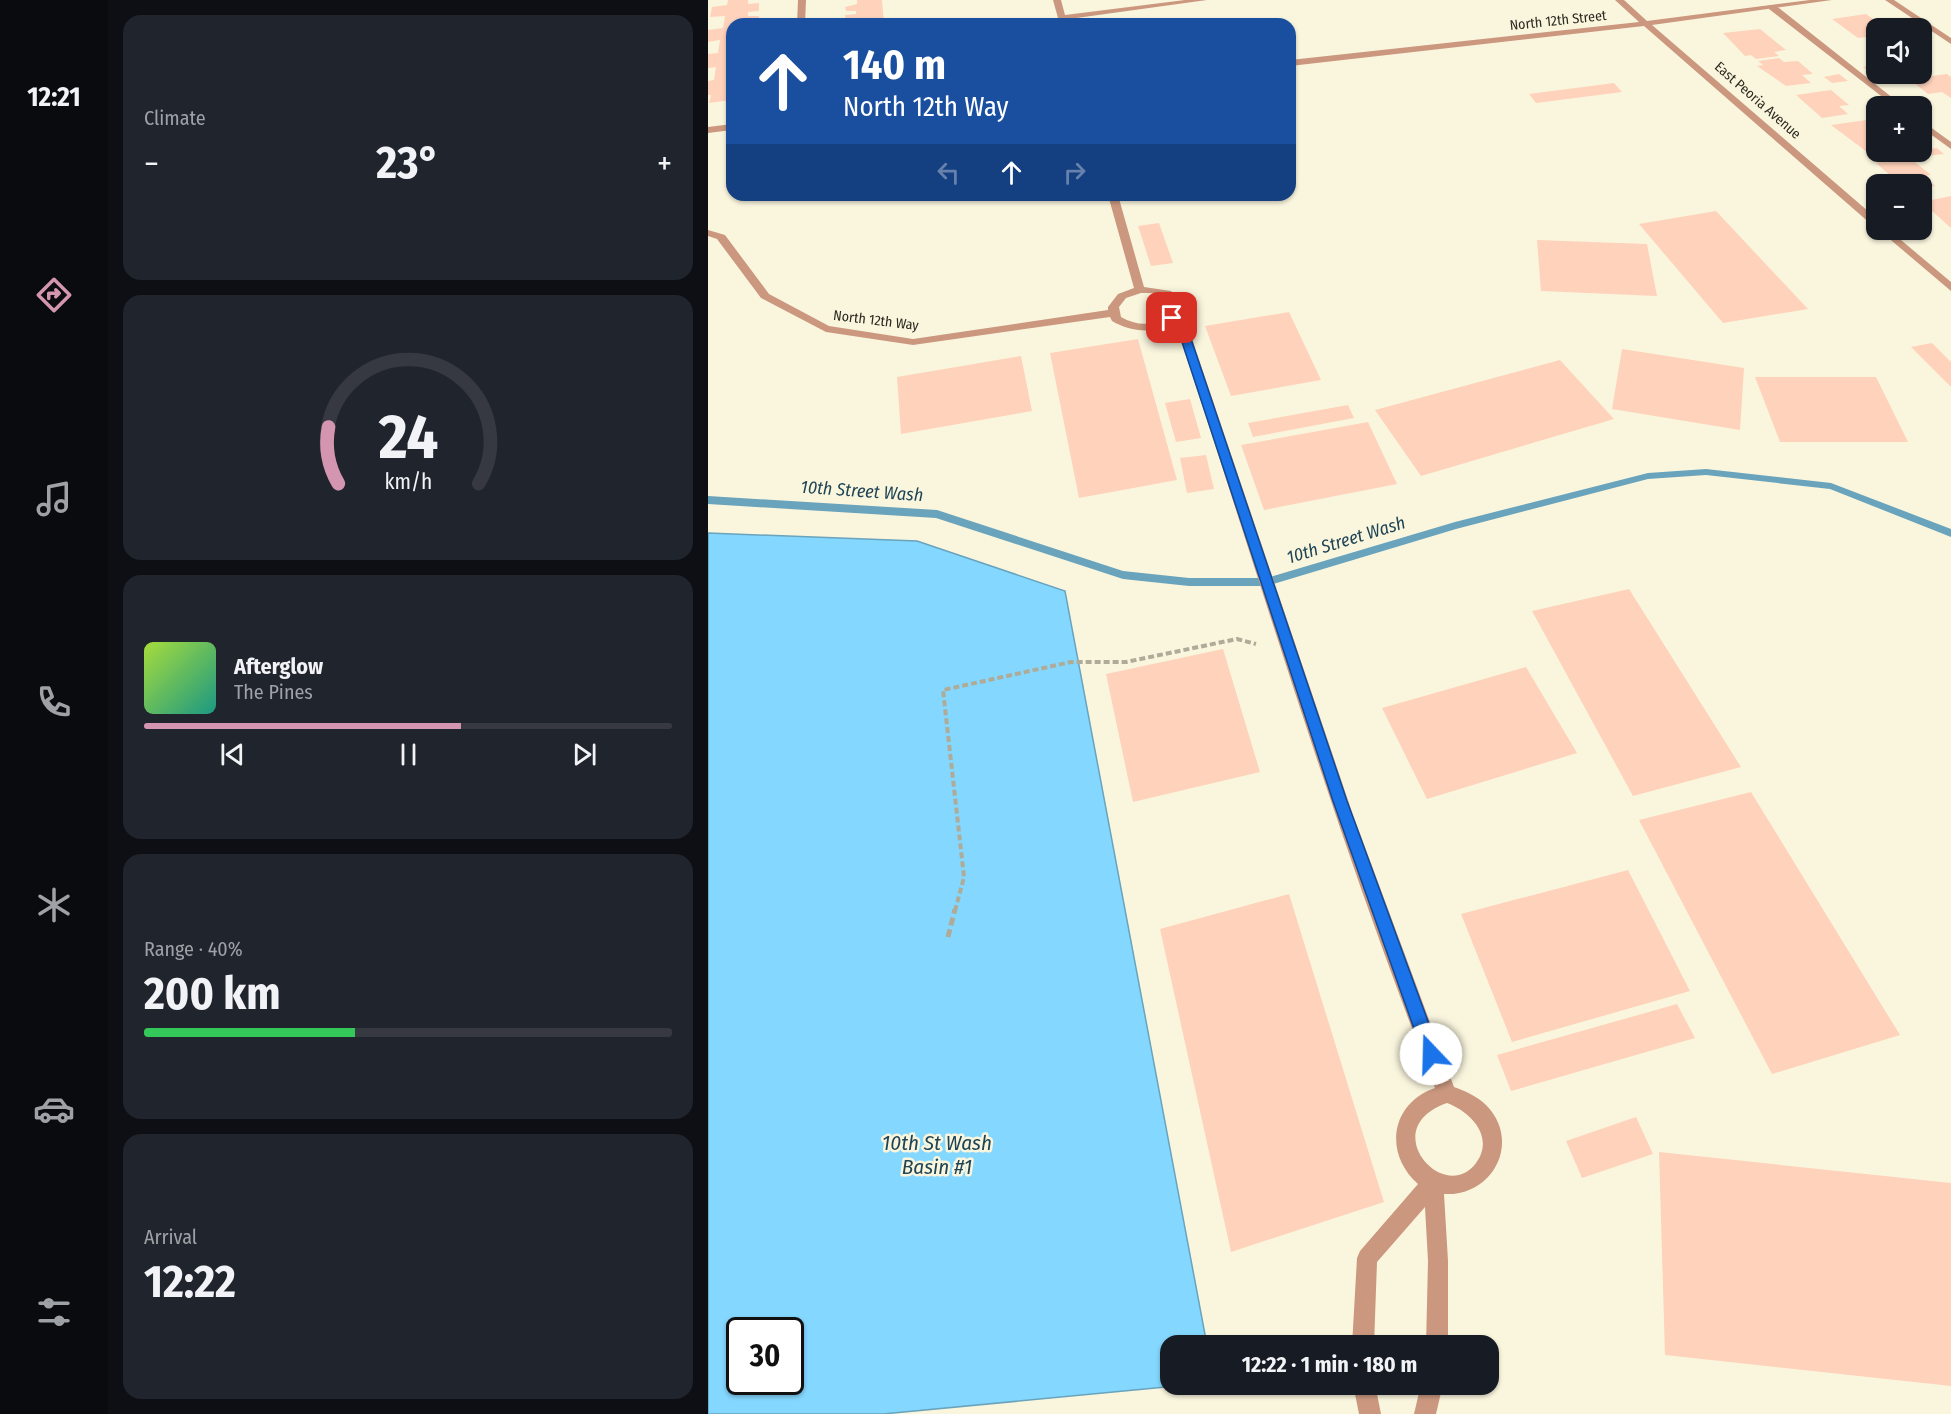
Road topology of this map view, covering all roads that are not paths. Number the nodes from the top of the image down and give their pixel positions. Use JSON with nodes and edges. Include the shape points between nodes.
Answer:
{"nodes":[{"id":1,"x":802,"y":0,"type":"edge"},
{"id":2,"x":1057,"y":0,"type":"edge"},
{"id":3,"x":1203,"y":0,"type":"edge"},
{"id":4,"x":1619,"y":0,"type":"edge"},
{"id":5,"x":1828,"y":0,"type":"edge"},
{"id":6,"x":1889,"y":0,"type":"edge"},
{"id":7,"x":1772,"y":7,"type":"junction"},
{"id":8,"x":801,"y":18,"type":"edge"},
{"id":9,"x":1062,"y":18,"type":"edge"},
{"id":10,"x":1083,"y":18,"type":"edge"},
{"id":11,"x":1647,"y":23,"type":"junction"},
{"id":12,"x":1951,"y":42,"type":"edge"},
{"id":13,"x":1296,"y":62,"type":"edge"},
{"id":14,"x":1886,"y":96,"type":"edge"},
{"id":15,"x":726,"y":128,"type":"edge"},
{"id":16,"x":708,"y":130,"type":"edge"},
{"id":17,"x":1932,"y":132,"type":"edge"},
{"id":18,"x":1951,"y":147,"type":"edge"},
{"id":19,"x":1115,"y":201,"type":"edge"},
{"id":20,"x":1866,"y":214,"type":"edge"},
{"id":21,"x":708,"y":233,"type":"edge"},
{"id":22,"x":1896,"y":240,"type":"edge"},
{"id":23,"x":1951,"y":288,"type":"edge"},
{"id":24,"x":1140,"y":290,"type":"junction"},
{"id":25,"x":1113,"y":313,"type":"junction"},
{"id":26,"x":1172,"y":318,"type":"junction"},
{"id":27,"x":1447,"y":1094,"type":"junction"},
{"id":28,"x":1433,"y":1182,"type":"junction"},
{"id":29,"x":1364,"y":1335,"type":"edge"},
{"id":30,"x":1437,"y":1335,"type":"edge"},
{"id":31,"x":1366,"y":1395,"type":"edge"},
{"id":32,"x":1429,"y":1395,"type":"edge"},
{"id":33,"x":1370,"y":1414,"type":"edge"},
{"id":34,"x":1425,"y":1414,"type":"edge"}],
"edges":[{"from":1,"to":8,"type":"street"},
{"from":2,"to":9,"type":"street"},
{"from":3,"to":10,"type":"street"},
{"from":4,"to":11,"type":"street","name":"East Peoria Avenue"},
{"from":5,"to":7,"type":"street","name":"North 12th Street"},
{"from":6,"to":12,"type":"street"},
{"from":7,"to":11,"type":"street","name":"North 12th Street"},
{"from":7,"to":14,"type":"street"},
{"from":11,"to":13,"type":"street","name":"North 12th Street"},
{"from":11,"to":20,"type":"street","name":"East Peoria Avenue"},
{"from":15,"to":16,"type":"street"},
{"from":17,"to":18,"type":"street"},
{"from":19,"to":24,"type":"street"},
{"from":21,"to":25,"type":"street","name":"North 12th Way","via":[[721,237],[765,296],[826,329],[913,342]]},
{"from":22,"to":23,"type":"street"},
{"from":24,"to":25,"type":"street","via":[[1116,301]]},
{"from":24,"to":26,"type":"street","via":[[1161,291],[1176,299],[1178,305]]},
{"from":25,"to":26,"type":"street","via":[[1116,319],[1132,327],[1154,327]]},
{"from":26,"to":27,"type":"street","via":[[1183,330],[1364,868]]},
{"from":27,"to":28,"type":"street","via":[[1431,1097],[1417,1106],[1404,1137],[1408,1155]]},
{"from":27,"to":28,"type":"street","via":[[1478,1108],[1493,1141],[1481,1173],[1467,1183],[1450,1186]]},
{"from":28,"to":29,"type":"street","via":[[1367,1258]]},
{"from":28,"to":30,"type":"street"},
{"from":31,"to":33,"type":"street"},
{"from":32,"to":34,"type":"street"}]}
